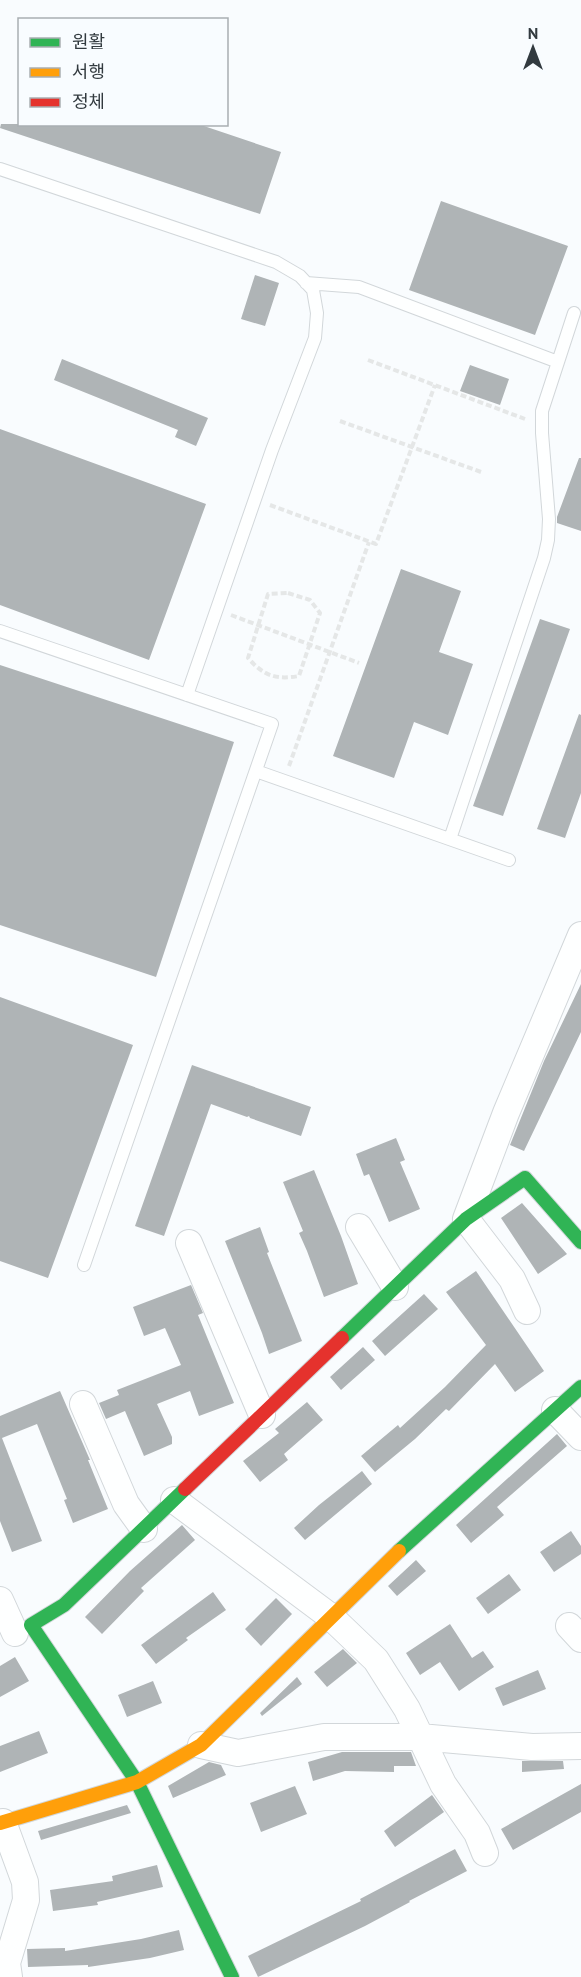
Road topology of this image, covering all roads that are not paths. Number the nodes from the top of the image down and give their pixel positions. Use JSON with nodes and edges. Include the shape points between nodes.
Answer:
{"nodes":[{"id":1,"x":0,"y":169,"type":"edge"},
{"id":2,"x":306,"y":283,"type":"junction"},
{"id":3,"x":574,"y":313,"type":"dead end"},
{"id":4,"x":558,"y":362,"type":"junction"},
{"id":5,"x":0,"y":632,"type":"edge"},
{"id":6,"x":187,"y":695,"type":"junction"},
{"id":7,"x":256,"y":771,"type":"junction"},
{"id":8,"x":450,"y":839,"type":"junction"},
{"id":9,"x":509,"y":860,"type":"dead end"},
{"id":10,"x":581,"y":935,"type":"edge"},
{"id":11,"x":466,"y":1219,"type":"junction"},
{"id":12,"x":359,"y":1227,"type":"dead end"},
{"id":13,"x":581,"y":1242,"type":"edge"},
{"id":14,"x":189,"y":1244,"type":"dead end"},
{"id":15,"x":84,"y":1265,"type":"dead end"},
{"id":16,"x":395,"y":1287,"type":"junction"},
{"id":17,"x":527,"y":1311,"type":"dead end"},
{"id":18,"x":581,"y":1387,"type":"edge"},
{"id":19,"x":83,"y":1404,"type":"dead end"},
{"id":20,"x":555,"y":1410,"type":"junction"},
{"id":21,"x":262,"y":1415,"type":"junction"},
{"id":22,"x":581,"y":1437,"type":"edge"},
{"id":23,"x":174,"y":1500,"type":"junction"},
{"id":24,"x":144,"y":1529,"type":"junction"},
{"id":25,"x":0,"y":1600,"type":"edge"},
{"id":26,"x":331,"y":1617,"type":"junction"},
{"id":27,"x":15,"y":1633,"type":"edge"},
{"id":28,"x":420,"y":1737,"type":"junction"},
{"id":29,"x":201,"y":1745,"type":"junction"},
{"id":30,"x":581,"y":1746,"type":"edge"},
{"id":31,"x":138,"y":1782,"type":"junction"},
{"id":32,"x":1,"y":1822,"type":"edge"},
{"id":33,"x":485,"y":1853,"type":"dead end"},
{"id":34,"x":9,"y":1977,"type":"edge"},
{"id":35,"x":232,"y":1977,"type":"edge"}],
"edges":[{"from":1,"to":2,"type":"lane","via":[[276,262]]},
{"from":2,"to":4,"type":"lane","via":[[359,287]]},
{"from":2,"to":6,"type":"lane","via":[[313,290],[317,313],[315,338]]},
{"from":3,"to":4,"type":"lane"},
{"from":4,"to":8,"type":"lane","via":[[541,426],[549,519],[546,549]]},
{"from":5,"to":6,"type":"lane"},
{"from":6,"to":7,"type":"lane","via":[[272,724]]},
{"from":7,"to":8,"type":"lane"},
{"from":7,"to":15,"type":"lane"},
{"from":8,"to":9,"type":"lane"},
{"from":10,"to":11,"type":"street"},
{"from":11,"to":13,"type":"street","via":[[525,1178]]},
{"from":11,"to":16,"type":"street"},
{"from":11,"to":17,"type":"street","via":[[512,1279]]},
{"from":12,"to":16,"type":"street"},
{"from":14,"to":21,"type":"street"},
{"from":16,"to":21,"type":"street"},
{"from":18,"to":20,"type":"street"},
{"from":19,"to":24,"type":"street","via":[[126,1504]]},
{"from":20,"to":22,"type":"street"},
{"from":20,"to":26,"type":"street"},
{"from":21,"to":23,"type":"street"},
{"from":23,"to":24,"type":"street"},
{"from":23,"to":26,"type":"street"},
{"from":24,"to":27,"type":"street","via":[[64,1605]]},
{"from":25,"to":27,"type":"street"},
{"from":26,"to":28,"type":"street","via":[[376,1659]]},
{"from":26,"to":29,"type":"street"},
{"from":27,"to":31,"type":"street"},
{"from":28,"to":29,"type":"street","via":[[324,1737],[238,1753]]},
{"from":28,"to":30,"type":"street","via":[[532,1748]]},
{"from":28,"to":33,"type":"street"},
{"from":29,"to":31,"type":"street"},
{"from":31,"to":32,"type":"street"},
{"from":31,"to":35,"type":"street"},
{"from":32,"to":34,"type":"street","via":[[25,1882],[26,1900],[7,1963]]}]}
